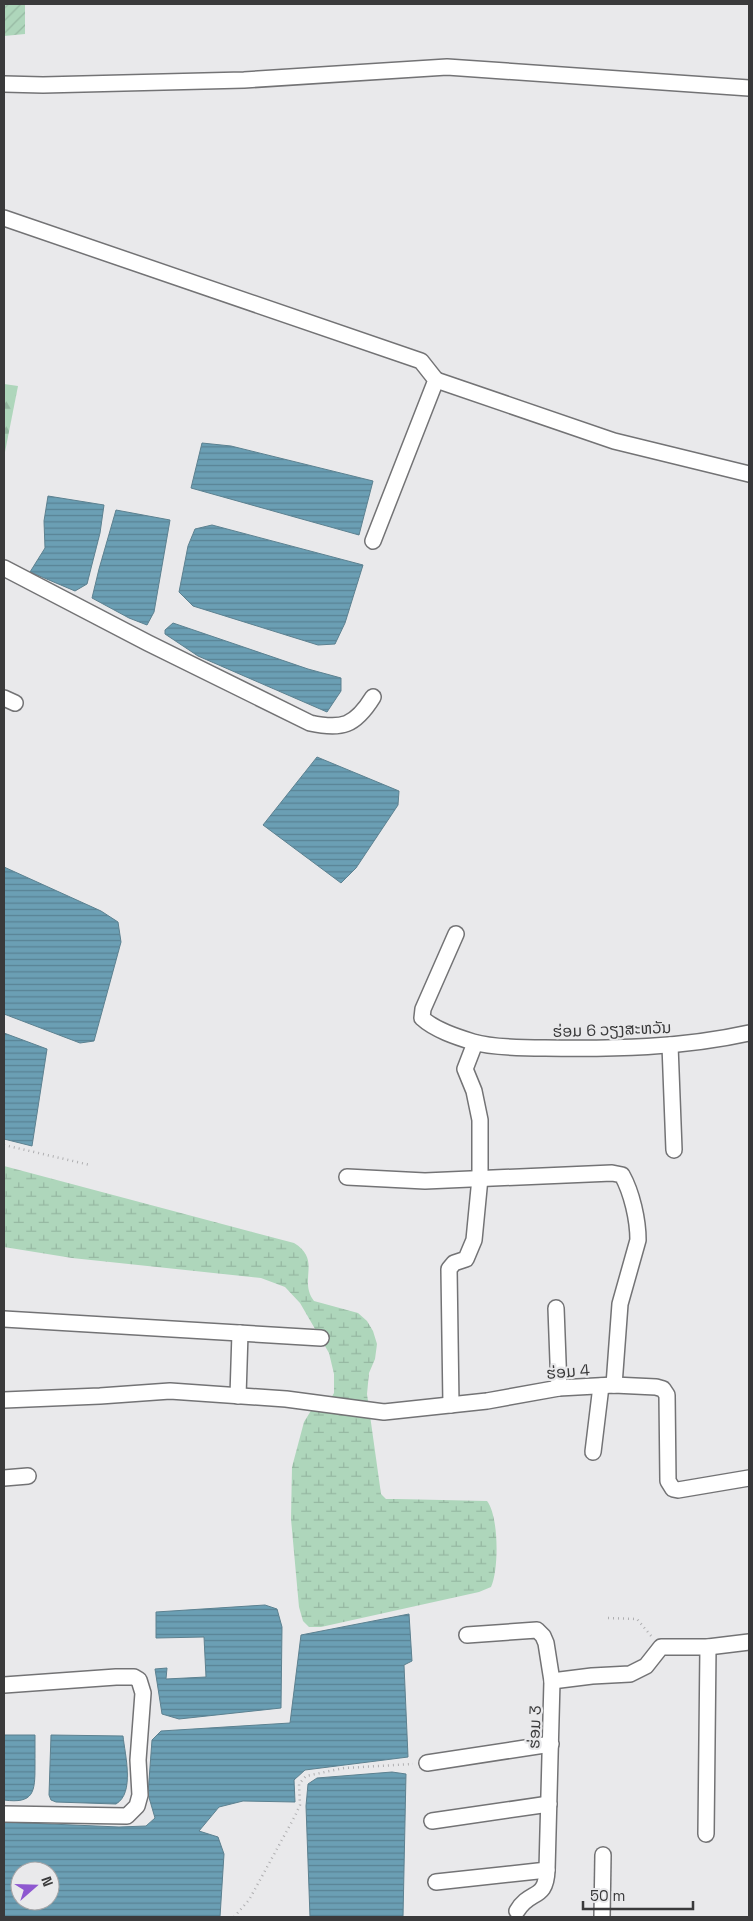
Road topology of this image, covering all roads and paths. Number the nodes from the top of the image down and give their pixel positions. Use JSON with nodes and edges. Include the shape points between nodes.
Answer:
{"nodes":[{"id":1,"x":4,"y":84,"type":"edge"},
{"id":2,"x":749,"y":88,"type":"edge"},
{"id":3,"x":4,"y":218,"type":"edge"},
{"id":4,"x":436,"y":380,"type":"junction"},
{"id":5,"x":749,"y":474,"type":"edge"},
{"id":6,"x":373,"y":541,"type":"dead end"},
{"id":7,"x":4,"y":568,"type":"edge"},
{"id":8,"x":373,"y":697,"type":"dead end"},
{"id":9,"x":456,"y":934,"type":"dead end"},
{"id":10,"x":749,"y":1033,"type":"edge"},
{"id":11,"x":475,"y":1043,"type":"junction"},
{"id":12,"x":670,"y":1046,"type":"junction"},
{"id":13,"x":4,"y":1145,"type":"edge"},
{"id":14,"x":674,"y":1150,"type":"dead end"},
{"id":15,"x":90,"y":1165,"type":"dead end"},
{"id":16,"x":347,"y":1177,"type":"dead end"},
{"id":17,"x":480,"y":1178,"type":"junction"},
{"id":18,"x":556,"y":1308,"type":"dead end"},
{"id":19,"x":4,"y":1319,"type":"edge"},
{"id":20,"x":240,"y":1333,"type":"junction"},
{"id":21,"x":321,"y":1338,"type":"dead end"},
{"id":22,"x":607,"y":1386,"type":"junction"},
{"id":23,"x":559,"y":1388,"type":"junction"},
{"id":24,"x":238,"y":1396,"type":"junction"},
{"id":25,"x":4,"y":1400,"type":"edge"},
{"id":26,"x":451,"y":1405,"type":"junction"},
{"id":27,"x":593,"y":1452,"type":"dead end"},
{"id":28,"x":28,"y":1476,"type":"dead end"},
{"id":29,"x":4,"y":1478,"type":"edge"},
{"id":30,"x":749,"y":1478,"type":"edge"},
{"id":31,"x":608,"y":1618,"type":"dead end"},
{"id":32,"x":467,"y":1635,"type":"dead end"},
{"id":33,"x":749,"y":1642,"type":"edge"},
{"id":34,"x":661,"y":1647,"type":"junction"},
{"id":35,"x":708,"y":1647,"type":"junction"},
{"id":36,"x":552,"y":1681,"type":"junction"},
{"id":37,"x":4,"y":1685,"type":"edge"},
{"id":38,"x":551,"y":1744,"type":"junction"},
{"id":39,"x":427,"y":1763,"type":"joint"},
{"id":40,"x":549,"y":1804,"type":"junction"},
{"id":41,"x":4,"y":1814,"type":"edge"},
{"id":42,"x":432,"y":1821,"type":"dead end"},
{"id":43,"x":706,"y":1834,"type":"dead end"},
{"id":44,"x":603,"y":1855,"type":"dead end"},
{"id":45,"x":547,"y":1870,"type":"junction"},
{"id":46,"x":436,"y":1882,"type":"dead end"},
{"id":47,"x":517,"y":1912,"type":"dead end"},
{"id":48,"x":234,"y":1917,"type":"edge"},
{"id":49,"x":602,"y":1917,"type":"edge"}],
"edges":[{"from":1,"to":2,"type":"street","via":[[244,80],[447,67]]},
{"from":3,"to":4,"type":"street","via":[[421,361]]},
{"from":4,"to":5,"type":"street","via":[[614,441]]},
{"from":4,"to":6,"type":"street"},
{"from":7,"to":8,"type":"street","via":[[310,723],[330,728],[347,724],[365,710]]},
{"from":9,"to":11,"type":"street","name":"ຮ່ອມ 6 ວຽງສະຫວັນ","via":[[422,1018],[428,1024]]},
{"from":10,"to":12,"type":"street","name":"ຮ່ອມ 6 ວຽງສະຫວັນ"},
{"from":11,"to":12,"type":"street","name":"ຮ່ອມ 6 ວຽງສະຫວັນ","via":[[526,1048]]},
{"from":11,"to":17,"type":"street","via":[[465,1069],[480,1120]]},
{"from":12,"to":14,"type":"street"},
{"from":13,"to":15,"type":"path"},
{"from":16,"to":17,"type":"street","via":[[425,1181]]},
{"from":17,"to":22,"type":"street","via":[[622,1175],[627,1184],[638,1240],[620,1304]]},
{"from":17,"to":26,"type":"street","via":[[474,1240],[466,1258],[449,1269]]},
{"from":18,"to":23,"type":"street"},
{"from":19,"to":20,"type":"street"},
{"from":20,"to":21,"type":"street"},
{"from":20,"to":24,"type":"street"},
{"from":22,"to":23,"type":"street","name":"ຮ່ອມ 4"},
{"from":22,"to":27,"type":"street"},
{"from":22,"to":30,"type":"street","name":"ຮ່ອມ 4","via":[[656,1387],[667,1395],[668,1481],[673,1489]]},
{"from":23,"to":26,"type":"street","name":"ຮ່ອມ 4"},
{"from":24,"to":25,"type":"street","name":"ຮ່ອມ 4","via":[[170,1391]]},
{"from":24,"to":26,"type":"street","name":"ຮ່ອມ 4","via":[[384,1412]]},
{"from":28,"to":29,"type":"street"},
{"from":31,"to":34,"type":"path","via":[[637,1619]]},
{"from":32,"to":36,"type":"street","name":"ຮ່ອມ 3","via":[[537,1630],[546,1643]]},
{"from":33,"to":35,"type":"street"},
{"from":34,"to":35,"type":"street"},
{"from":34,"to":36,"type":"street","via":[[646,1666],[630,1674]]},
{"from":35,"to":43,"type":"street"},
{"from":36,"to":38,"type":"street","name":"ຮ່ອມ 3"},
{"from":37,"to":41,"type":"street","via":[[134,1677],[139,1680],[143,1693],[138,1760],[140,1795],[137,1806],[127,1816]]},
{"from":38,"to":39,"type":"street"},
{"from":38,"to":40,"type":"street","name":"ຮ່ອມ 3"},
{"from":39,"to":48,"type":"path","via":[[344,1768],[306,1776],[299,1784],[300,1805],[295,1816],[249,1900]]},
{"from":40,"to":42,"type":"street"},
{"from":40,"to":45,"type":"street","name":"ຮ່ອມ 3"},
{"from":44,"to":49,"type":"street"},
{"from":45,"to":46,"type":"street"},
{"from":45,"to":47,"type":"street","name":"ຮ່ອມ 3","via":[[547,1882],[541,1892],[523,1902]]}]}
